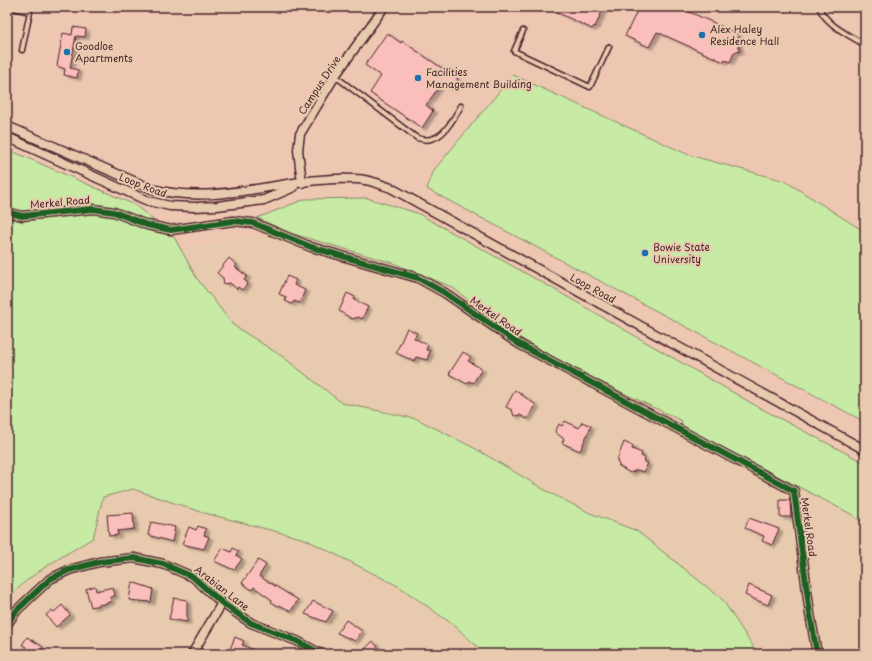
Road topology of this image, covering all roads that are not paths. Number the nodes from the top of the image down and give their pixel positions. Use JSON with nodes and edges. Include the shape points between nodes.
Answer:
{"nodes":[{"id":1,"x":10,"y":7,"type":"edge"},
{"id":2,"x":384,"y":7,"type":"edge"},
{"id":3,"x":819,"y":7,"type":"edge"},
{"id":4,"x":523,"y":31,"type":"dead end"},
{"id":5,"x":865,"y":44,"type":"edge"},
{"id":6,"x":609,"y":47,"type":"dead end"},
{"id":7,"x":22,"y":50,"type":"dead end"},
{"id":8,"x":335,"y":76,"type":"junction"},
{"id":9,"x":461,"y":106,"type":"dead end"},
{"id":10,"x":7,"y":126,"type":"edge"},
{"id":11,"x":7,"y":137,"type":"edge"},
{"id":12,"x":302,"y":183,"type":"junction"},
{"id":13,"x":7,"y":212,"type":"edge"},
{"id":14,"x":865,"y":450,"type":"edge"},
{"id":15,"x":222,"y":603,"type":"junction"},
{"id":16,"x":7,"y":624,"type":"edge"},
{"id":17,"x":192,"y":654,"type":"edge"},
{"id":18,"x":321,"y":654,"type":"edge"},
{"id":19,"x":817,"y":654,"type":"edge"}],
"edges":[{"from":1,"to":7,"type":"lane","via":[[30,12]]},
{"from":2,"to":8,"type":"street","name":"Campus Drive"},
{"from":3,"to":5,"type":"lane","via":[[837,28]]},
{"from":4,"to":6,"type":"lane","via":[[514,51],[590,87]]},
{"from":8,"to":9,"type":"lane","via":[[423,140],[430,140],[442,134]]},
{"from":8,"to":12,"type":"street","name":"Campus Drive","via":[[300,134],[298,150]]},
{"from":10,"to":12,"type":"street","name":"Loop Road","via":[[152,189],[172,194],[216,194]]},
{"from":11,"to":12,"type":"street","name":"Loop Road","via":[[148,200],[170,206],[194,207],[264,200]]},
{"from":12,"to":14,"type":"street","name":"Loop Road","via":[[356,179],[391,188]]},
{"from":13,"to":19,"type":"street","name":"Merkel Road","via":[[22,216],[93,209],[114,212],[147,225],[171,230],[233,221],[252,223],[311,247],[418,278],[446,293],[519,344],[794,491]]},
{"from":15,"to":16,"type":"street","name":"Arabian Lane","via":[[193,577],[169,566],[134,558],[108,560],[84,565],[50,578],[17,610]]},
{"from":15,"to":17,"type":"street"},
{"from":15,"to":18,"type":"street","name":"Arabian Lane","via":[[251,622]]}]}
